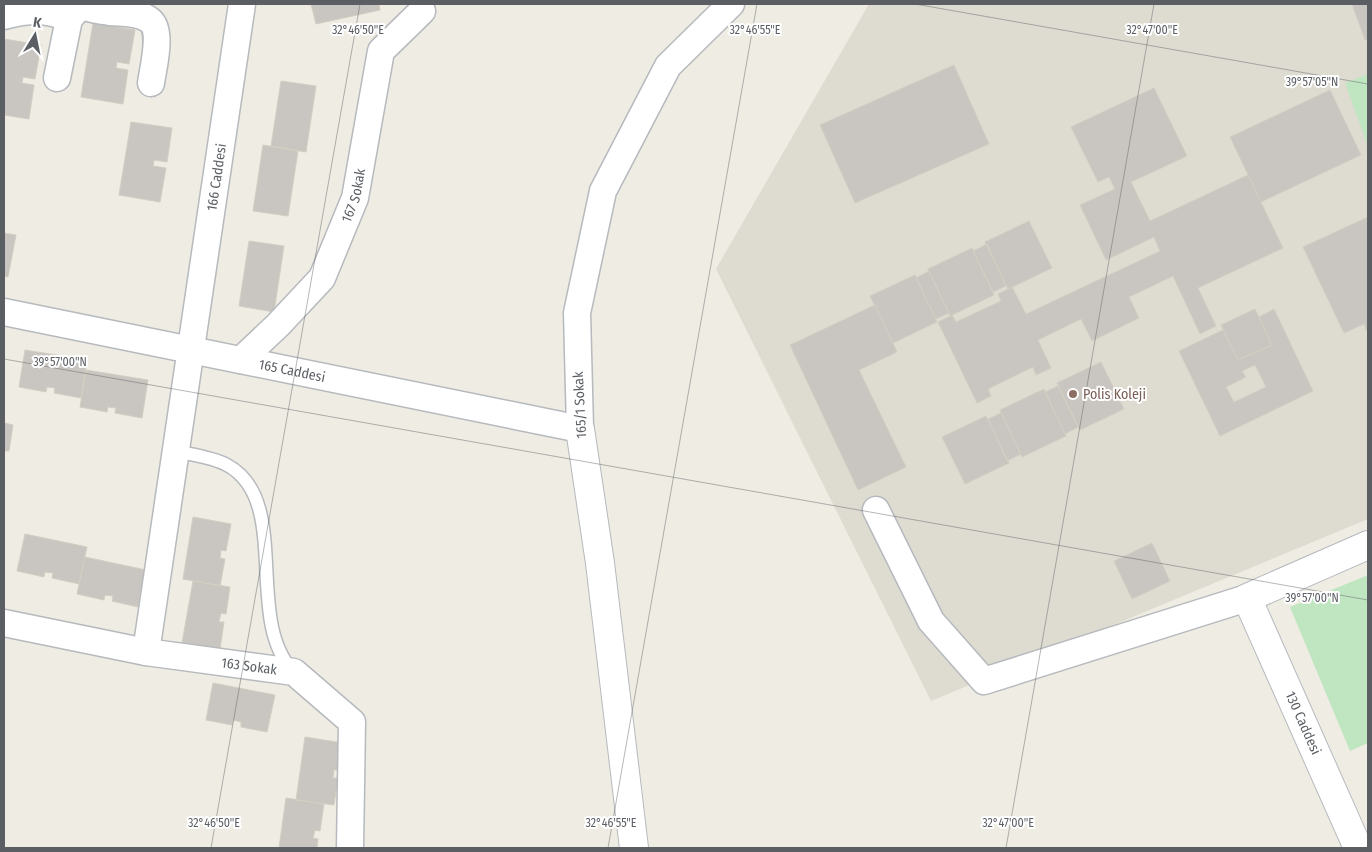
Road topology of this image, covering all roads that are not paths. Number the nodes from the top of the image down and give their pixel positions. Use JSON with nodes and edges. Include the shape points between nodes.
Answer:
{"nodes":[{"id":1,"x":242,"y":4,"type":"edge"},
{"id":2,"x":731,"y":4,"type":"edge"},
{"id":3,"x":77,"y":9,"type":"edge"},
{"id":4,"x":422,"y":11,"type":"dead end"},
{"id":5,"x":4,"y":16,"type":"edge"},
{"id":6,"x":57,"y":78,"type":"dead end"},
{"id":7,"x":151,"y":83,"type":"dead end"},
{"id":8,"x":4,"y":312,"type":"edge"},
{"id":9,"x":190,"y":350,"type":"junction"},
{"id":10,"x":241,"y":360,"type":"junction"},
{"id":11,"x":580,"y":430,"type":"junction"},
{"id":12,"x":175,"y":451,"type":"junction"},
{"id":13,"x":876,"y":510,"type":"dead end"},
{"id":14,"x":1368,"y":545,"type":"edge"},
{"id":15,"x":1247,"y":598,"type":"junction"},
{"id":16,"x":4,"y":623,"type":"edge"},
{"id":17,"x":146,"y":652,"type":"junction"},
{"id":18,"x":294,"y":672,"type":"junction"},
{"id":19,"x":350,"y":848,"type":"edge"},
{"id":20,"x":634,"y":848,"type":"edge"},
{"id":21,"x":1358,"y":848,"type":"edge"}],
"edges":[{"from":1,"to":9,"type":"street","name":"166 Caddesi"},
{"from":2,"to":11,"type":"street","name":"165/1 Sokak","via":[[668,66],[603,190],[577,313]]},
{"from":3,"to":5,"type":"street","via":[[34,10]]},
{"from":3,"to":6,"type":"street"},
{"from":3,"to":7,"type":"street","via":[[150,19],[157,40]]},
{"from":4,"to":10,"type":"street","name":"167 Sokak","via":[[381,51],[355,198],[322,278]]},
{"from":8,"to":9,"type":"street","name":"165 Caddesi"},
{"from":9,"to":10,"type":"street","name":"165 Caddesi"},
{"from":9,"to":12,"type":"street","name":"166 Caddesi"},
{"from":10,"to":11,"type":"street","name":"165 Caddesi"},
{"from":11,"to":20,"type":"street","name":"165/1 Sokak","via":[[600,563]]},
{"from":12,"to":17,"type":"street","name":"166 Caddesi"},
{"from":12,"to":18,"type":"lane","via":[[228,466],[253,491],[260,512],[272,633],[282,657]]},
{"from":13,"to":15,"type":"street","via":[[930,621],[984,680]]},
{"from":14,"to":15,"type":"street"},
{"from":15,"to":21,"type":"street","name":"130 Caddesi"},
{"from":16,"to":17,"type":"street","name":"163 Sokak"},
{"from":17,"to":18,"type":"street","name":"163 Sokak"},
{"from":18,"to":19,"type":"street","name":"163 Sokak","via":[[352,722]]}]}
